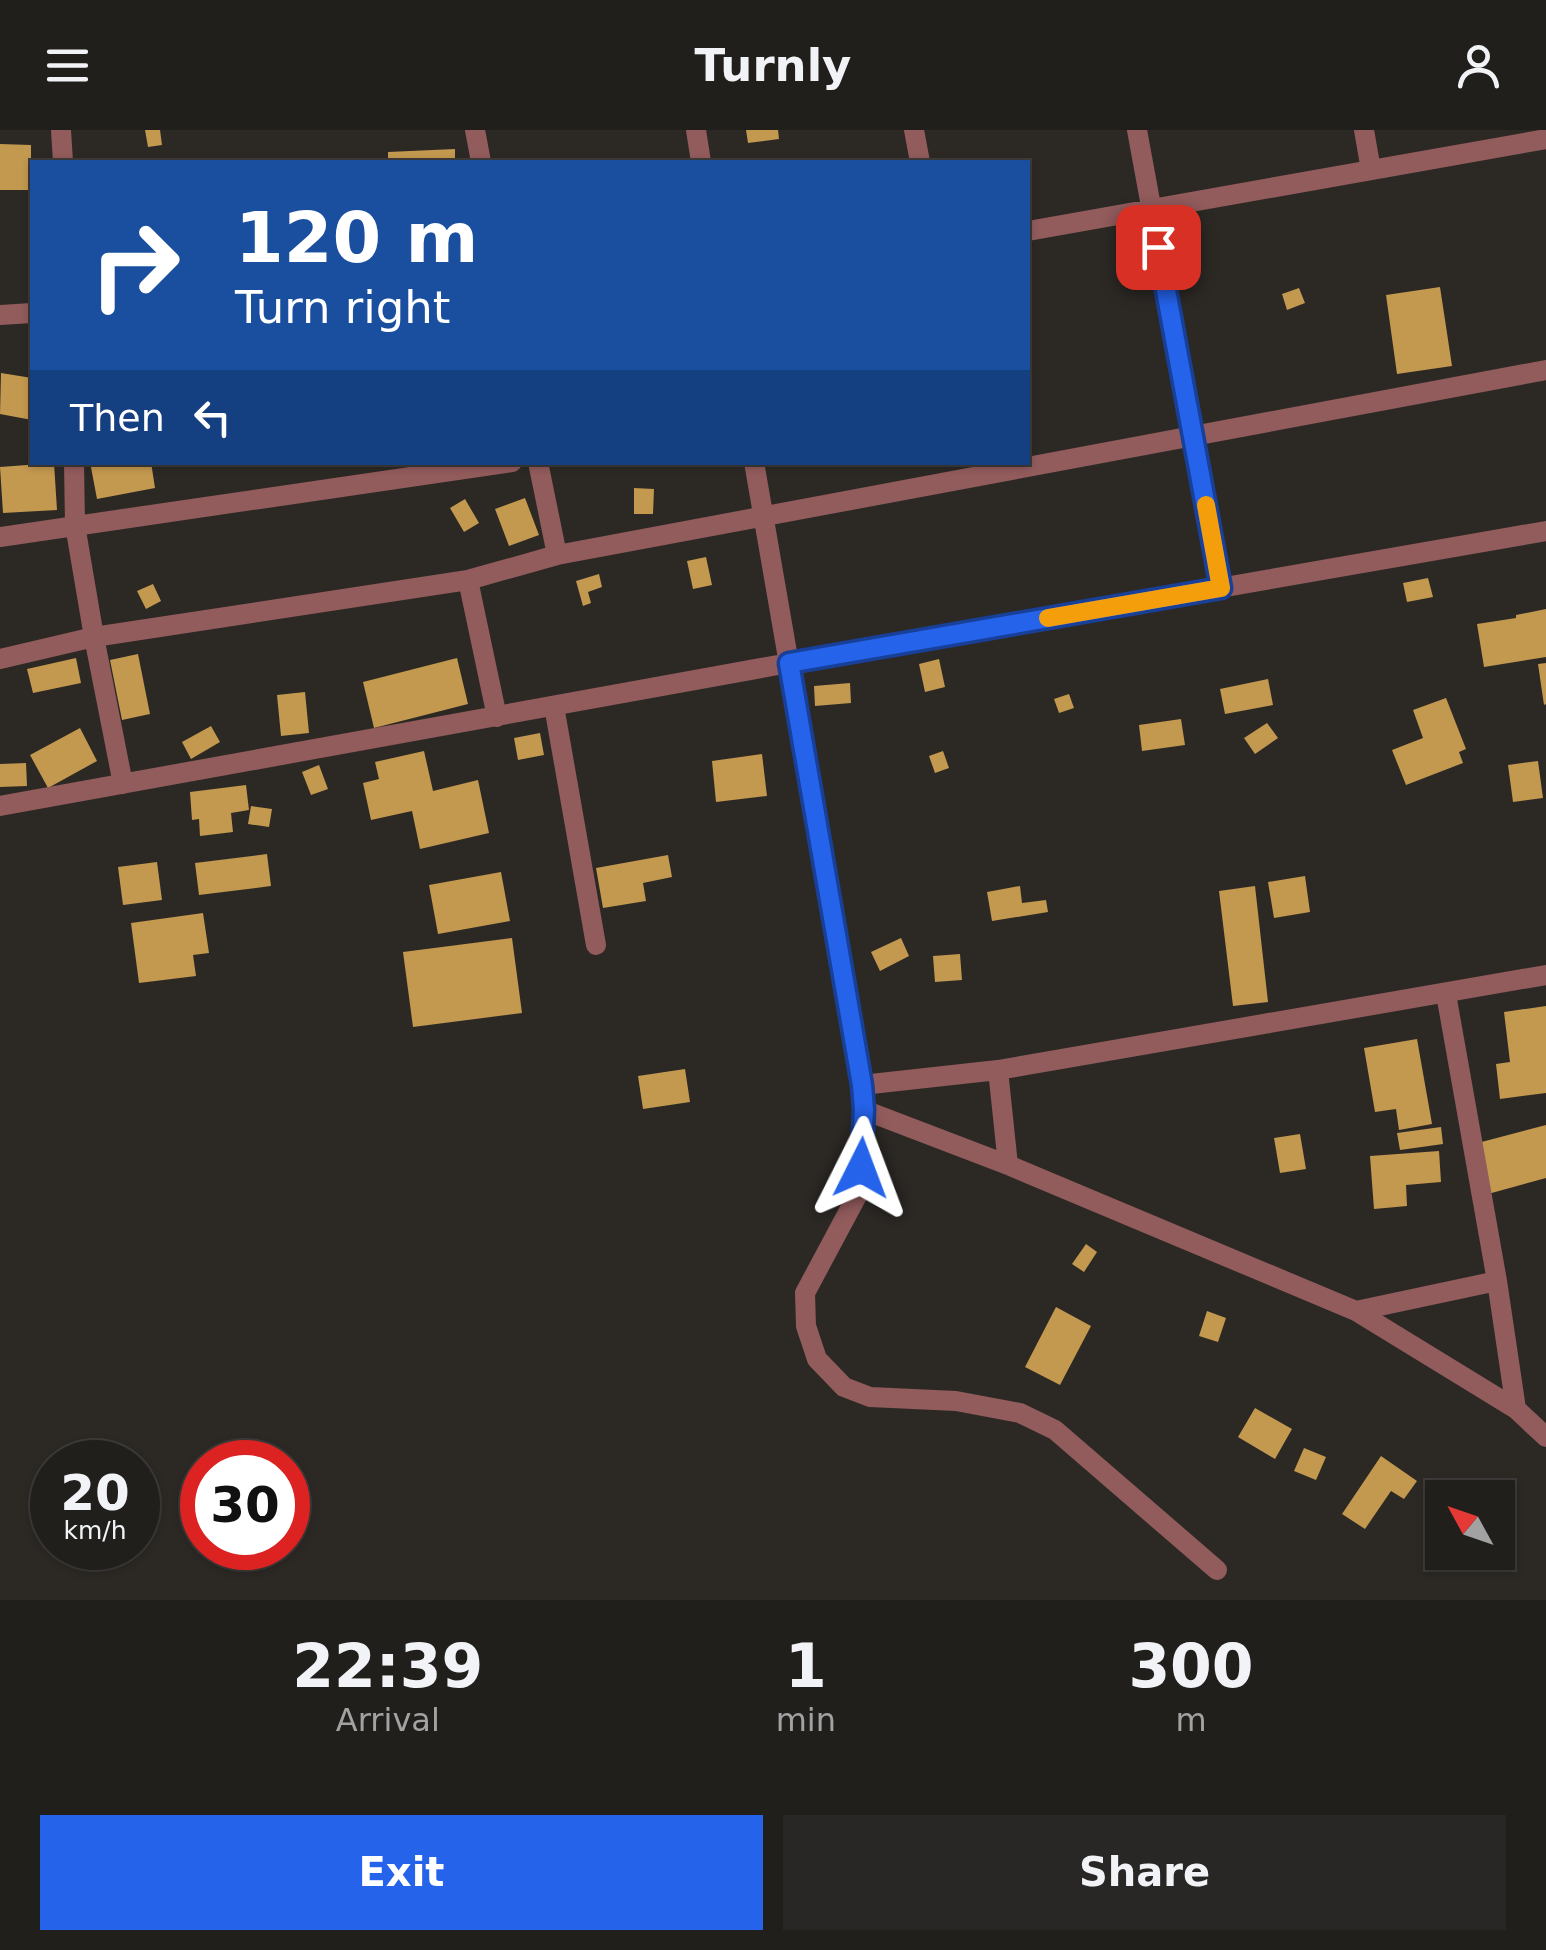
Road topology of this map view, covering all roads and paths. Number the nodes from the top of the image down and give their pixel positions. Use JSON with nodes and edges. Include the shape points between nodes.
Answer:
{"nodes":[{"id":1,"x":61,"y":130,"type":"edge"},
{"id":2,"x":475,"y":130,"type":"edge"},
{"id":3,"x":696,"y":130,"type":"edge"},
{"id":4,"x":914,"y":130,"type":"edge"},
{"id":5,"x":1137,"y":130,"type":"edge"},
{"id":6,"x":1364,"y":130,"type":"edge"},
{"id":7,"x":1546,"y":139,"type":"edge"},
{"id":8,"x":63,"y":160,"type":"edge"},
{"id":9,"x":481,"y":160,"type":"edge"},
{"id":10,"x":702,"y":160,"type":"edge"},
{"id":11,"x":920,"y":160,"type":"edge"},
{"id":12,"x":1371,"y":170,"type":"junction"},
{"id":13,"x":1151,"y":209,"type":"junction"},
{"id":14,"x":1030,"y":231,"type":"edge"},
{"id":15,"x":30,"y":314,"type":"edge"},
{"id":16,"x":0,"y":316,"type":"edge"},
{"id":17,"x":1546,"y":370,"type":"edge"},
{"id":18,"x":1194,"y":436,"type":"junction"},
{"id":19,"x":74,"y":465,"type":"edge"},
{"id":20,"x":492,"y":465,"type":"edge"},
{"id":21,"x":539,"y":465,"type":"edge"},
{"id":22,"x":755,"y":465,"type":"edge"},
{"id":23,"x":764,"y":516,"type":"junction"},
{"id":24,"x":75,"y":526,"type":"junction"},
{"id":25,"x":1546,"y":532,"type":"edge"},
{"id":26,"x":0,"y":537,"type":"edge"},
{"id":27,"x":557,"y":555,"type":"junction"},
{"id":28,"x":468,"y":580,"type":"junction"},
{"id":29,"x":1221,"y":588,"type":"junction"},
{"id":30,"x":94,"y":637,"type":"junction"},
{"id":31,"x":0,"y":659,"type":"edge"},
{"id":32,"x":789,"y":663,"type":"junction"},
{"id":33,"x":554,"y":706,"type":"junction"},
{"id":34,"x":497,"y":717,"type":"junction"},
{"id":35,"x":123,"y":784,"type":"junction"},
{"id":36,"x":0,"y":806,"type":"edge"},
{"id":37,"x":596,"y":945,"type":"dead end"},
{"id":38,"x":1546,"y":975,"type":"edge"},
{"id":39,"x":1446,"y":994,"type":"junction"},
{"id":40,"x":998,"y":1070,"type":"junction"},
{"id":41,"x":862,"y":1085,"type":"junction"},
{"id":42,"x":864,"y":1110,"type":"junction"},
{"id":43,"x":1008,"y":1165,"type":"junction"},
{"id":44,"x":1497,"y":1282,"type":"junction"},
{"id":45,"x":1356,"y":1311,"type":"junction"},
{"id":46,"x":1516,"y":1408,"type":"junction"},
{"id":47,"x":1546,"y":1437,"type":"edge"},
{"id":48,"x":1217,"y":1570,"type":"dead end"}],
"edges":[{"from":1,"to":8,"type":"street"},
{"from":2,"to":9,"type":"street"},
{"from":3,"to":10,"type":"street"},
{"from":4,"to":11,"type":"street"},
{"from":5,"to":13,"type":"street"},
{"from":6,"to":12,"type":"street"},
{"from":7,"to":12,"type":"street"},
{"from":12,"to":13,"type":"street"},
{"from":13,"to":14,"type":"street"},
{"from":13,"to":18,"type":"street"},
{"from":15,"to":16,"type":"street"},
{"from":17,"to":18,"type":"street"},
{"from":18,"to":23,"type":"street"},
{"from":18,"to":29,"type":"street"},
{"from":19,"to":24,"type":"street"},
{"from":20,"to":24,"type":"street"},
{"from":21,"to":27,"type":"street"},
{"from":22,"to":23,"type":"street"},
{"from":23,"to":27,"type":"street"},
{"from":23,"to":32,"type":"street"},
{"from":24,"to":26,"type":"street"},
{"from":24,"to":30,"type":"street"},
{"from":25,"to":29,"type":"street"},
{"from":27,"to":28,"type":"street"},
{"from":28,"to":30,"type":"street"},
{"from":28,"to":34,"type":"street"},
{"from":29,"to":32,"type":"street"},
{"from":30,"to":31,"type":"street"},
{"from":30,"to":35,"type":"street"},
{"from":32,"to":33,"type":"street"},
{"from":32,"to":41,"type":"street"},
{"from":33,"to":34,"type":"street"},
{"from":33,"to":37,"type":"street"},
{"from":34,"to":35,"type":"street"},
{"from":35,"to":36,"type":"street"},
{"from":38,"to":39,"type":"street"},
{"from":39,"to":40,"type":"street"},
{"from":39,"to":44,"type":"street"},
{"from":40,"to":41,"type":"street"},
{"from":40,"to":43,"type":"street"},
{"from":41,"to":42,"type":"street"},
{"from":42,"to":43,"type":"street"},
{"from":42,"to":48,"type":"street","via":[[859,1192],[805,1293],[817,1359],[844,1388],[870,1397],[956,1401],[1020,1413],[1055,1430]]},
{"from":43,"to":45,"type":"street"},
{"from":44,"to":45,"type":"street"},
{"from":44,"to":46,"type":"street"},
{"from":45,"to":46,"type":"street"},
{"from":46,"to":47,"type":"street"}]}
